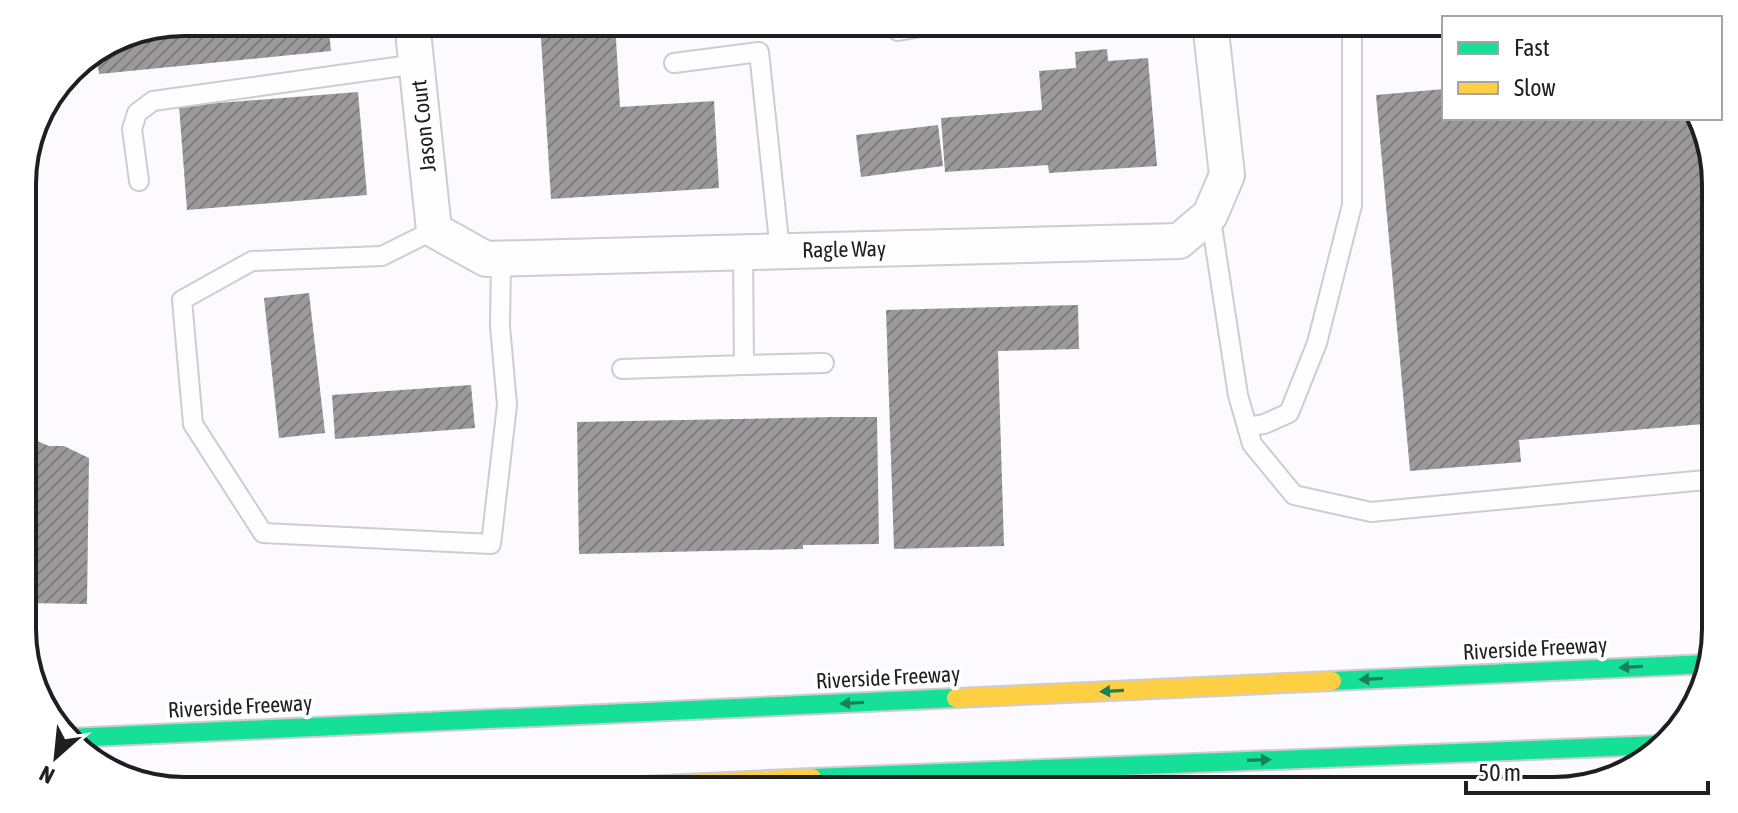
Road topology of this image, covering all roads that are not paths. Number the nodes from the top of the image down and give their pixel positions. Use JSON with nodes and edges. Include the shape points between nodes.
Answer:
{"nodes":[{"id":1,"x":414,"y":36,"type":"edge"},
{"id":2,"x":1212,"y":36,"type":"edge"},
{"id":3,"x":1352,"y":36,"type":"edge"},
{"id":4,"x":674,"y":63,"type":"dead end"},
{"id":5,"x":417,"y":64,"type":"junction"},
{"id":6,"x":139,"y":181,"type":"dead end"},
{"id":7,"x":1210,"y":213,"type":"junction"},
{"id":8,"x":434,"y":230,"type":"junction"},
{"id":9,"x":780,"y":251,"type":"junction"},
{"id":10,"x":743,"y":252,"type":"junction"},
{"id":11,"x":501,"y":258,"type":"junction"},
{"id":12,"x":824,"y":363,"type":"dead end"},
{"id":13,"x":744,"y":365,"type":"junction"},
{"id":14,"x":622,"y":369,"type":"dead end"},
{"id":15,"x":1247,"y":427,"type":"junction"},
{"id":16,"x":1702,"y":480,"type":"edge"},
{"id":17,"x":1697,"y":665,"type":"edge"},
{"id":18,"x":96,"y":737,"type":"edge"},
{"id":19,"x":1645,"y":746,"type":"edge"},
{"id":20,"x":838,"y":777,"type":"edge"}],
"edges":[{"from":1,"to":5,"type":"street","name":"Jason Court"},
{"from":2,"to":7,"type":"street","name":"Ragle Way","via":[[1227,175]]},
{"from":3,"to":15,"type":"lane","via":[[1352,205],[1321,328],[1289,413]]},
{"from":4,"to":9,"type":"lane","via":[[759,52]]},
{"from":5,"to":6,"type":"lane","via":[[153,101],[137,113],[132,129]]},
{"from":5,"to":8,"type":"street","name":"Jason Court"},
{"from":7,"to":9,"type":"street","name":"Ragle Way","via":[[1179,241]]},
{"from":7,"to":15,"type":"lane"},
{"from":8,"to":11,"type":"street","name":"Ragle Way","via":[[486,259]]},
{"from":8,"to":11,"type":"lane","via":[[382,256],[252,261],[182,300],[193,424],[263,533],[491,544],[507,405]]},
{"from":9,"to":10,"type":"street","name":"Ragle Way"},
{"from":10,"to":11,"type":"street","name":"Ragle Way"},
{"from":10,"to":13,"type":"lane"},
{"from":12,"to":13,"type":"lane"},
{"from":13,"to":14,"type":"lane"},
{"from":15,"to":16,"type":"lane","via":[[1252,444],[1294,495],[1371,512]]},
{"from":17,"to":18,"type":"highway","name":"Riverside Freeway","one_way":true},
{"from":20,"to":19,"type":"highway","one_way":true}]}
